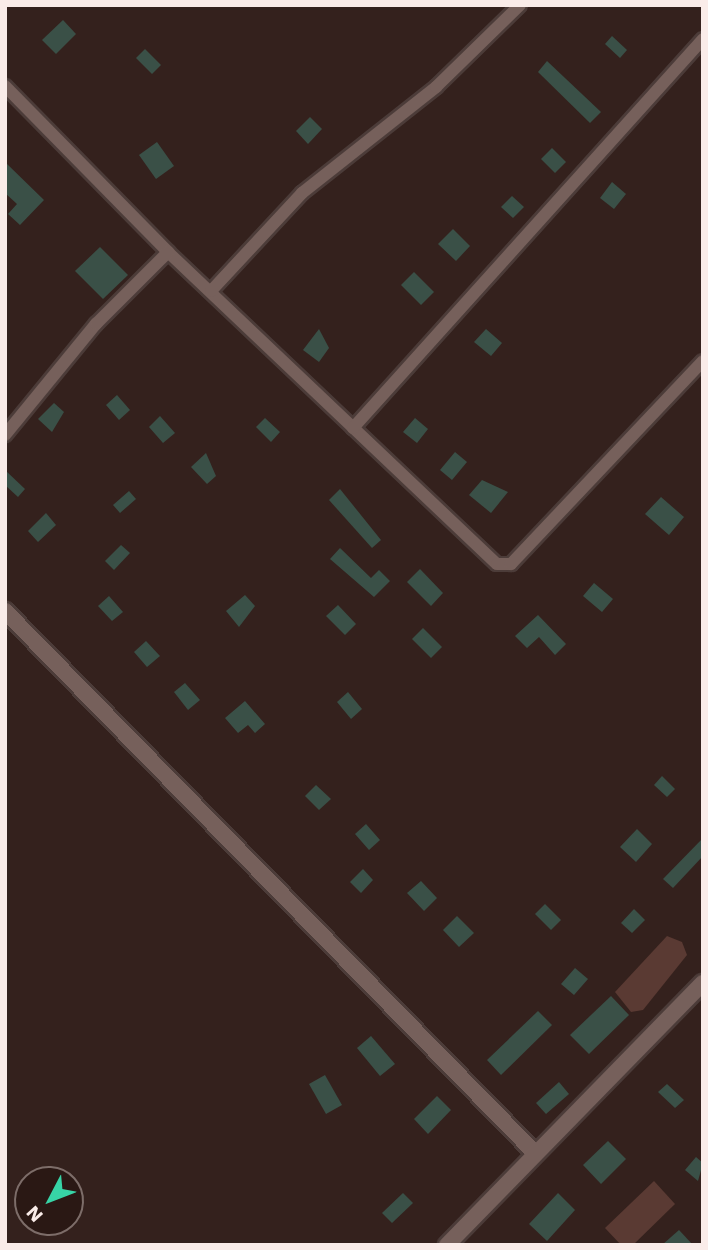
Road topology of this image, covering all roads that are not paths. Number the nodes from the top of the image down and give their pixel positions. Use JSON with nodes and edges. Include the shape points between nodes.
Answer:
{"nodes":[{"id":1,"x":520,"y":5,"type":"edge"},
{"id":2,"x":703,"y":39,"type":"edge"},
{"id":3,"x":5,"y":86,"type":"edge"},
{"id":4,"x":168,"y":253,"type":"junction"},
{"id":5,"x":211,"y":290,"type":"junction"},
{"id":6,"x":703,"y":361,"type":"edge"},
{"id":7,"x":353,"y":428,"type":"junction"},
{"id":8,"x":5,"y":435,"type":"edge"},
{"id":9,"x":5,"y":611,"type":"edge"},
{"id":10,"x":703,"y":983,"type":"edge"},
{"id":11,"x":535,"y":1153,"type":"junction"},
{"id":12,"x":447,"y":1245,"type":"edge"}],
"edges":[{"from":1,"to":5,"type":"street","via":[[436,87],[302,193]]},
{"from":2,"to":7,"type":"street"},
{"from":3,"to":4,"type":"street"},
{"from":4,"to":5,"type":"street"},
{"from":4,"to":8,"type":"street","via":[[96,324]]},
{"from":5,"to":7,"type":"street"},
{"from":6,"to":7,"type":"street","via":[[512,564],[497,564]]},
{"from":9,"to":11,"type":"street"},
{"from":10,"to":11,"type":"street"},
{"from":11,"to":12,"type":"street"}]}
